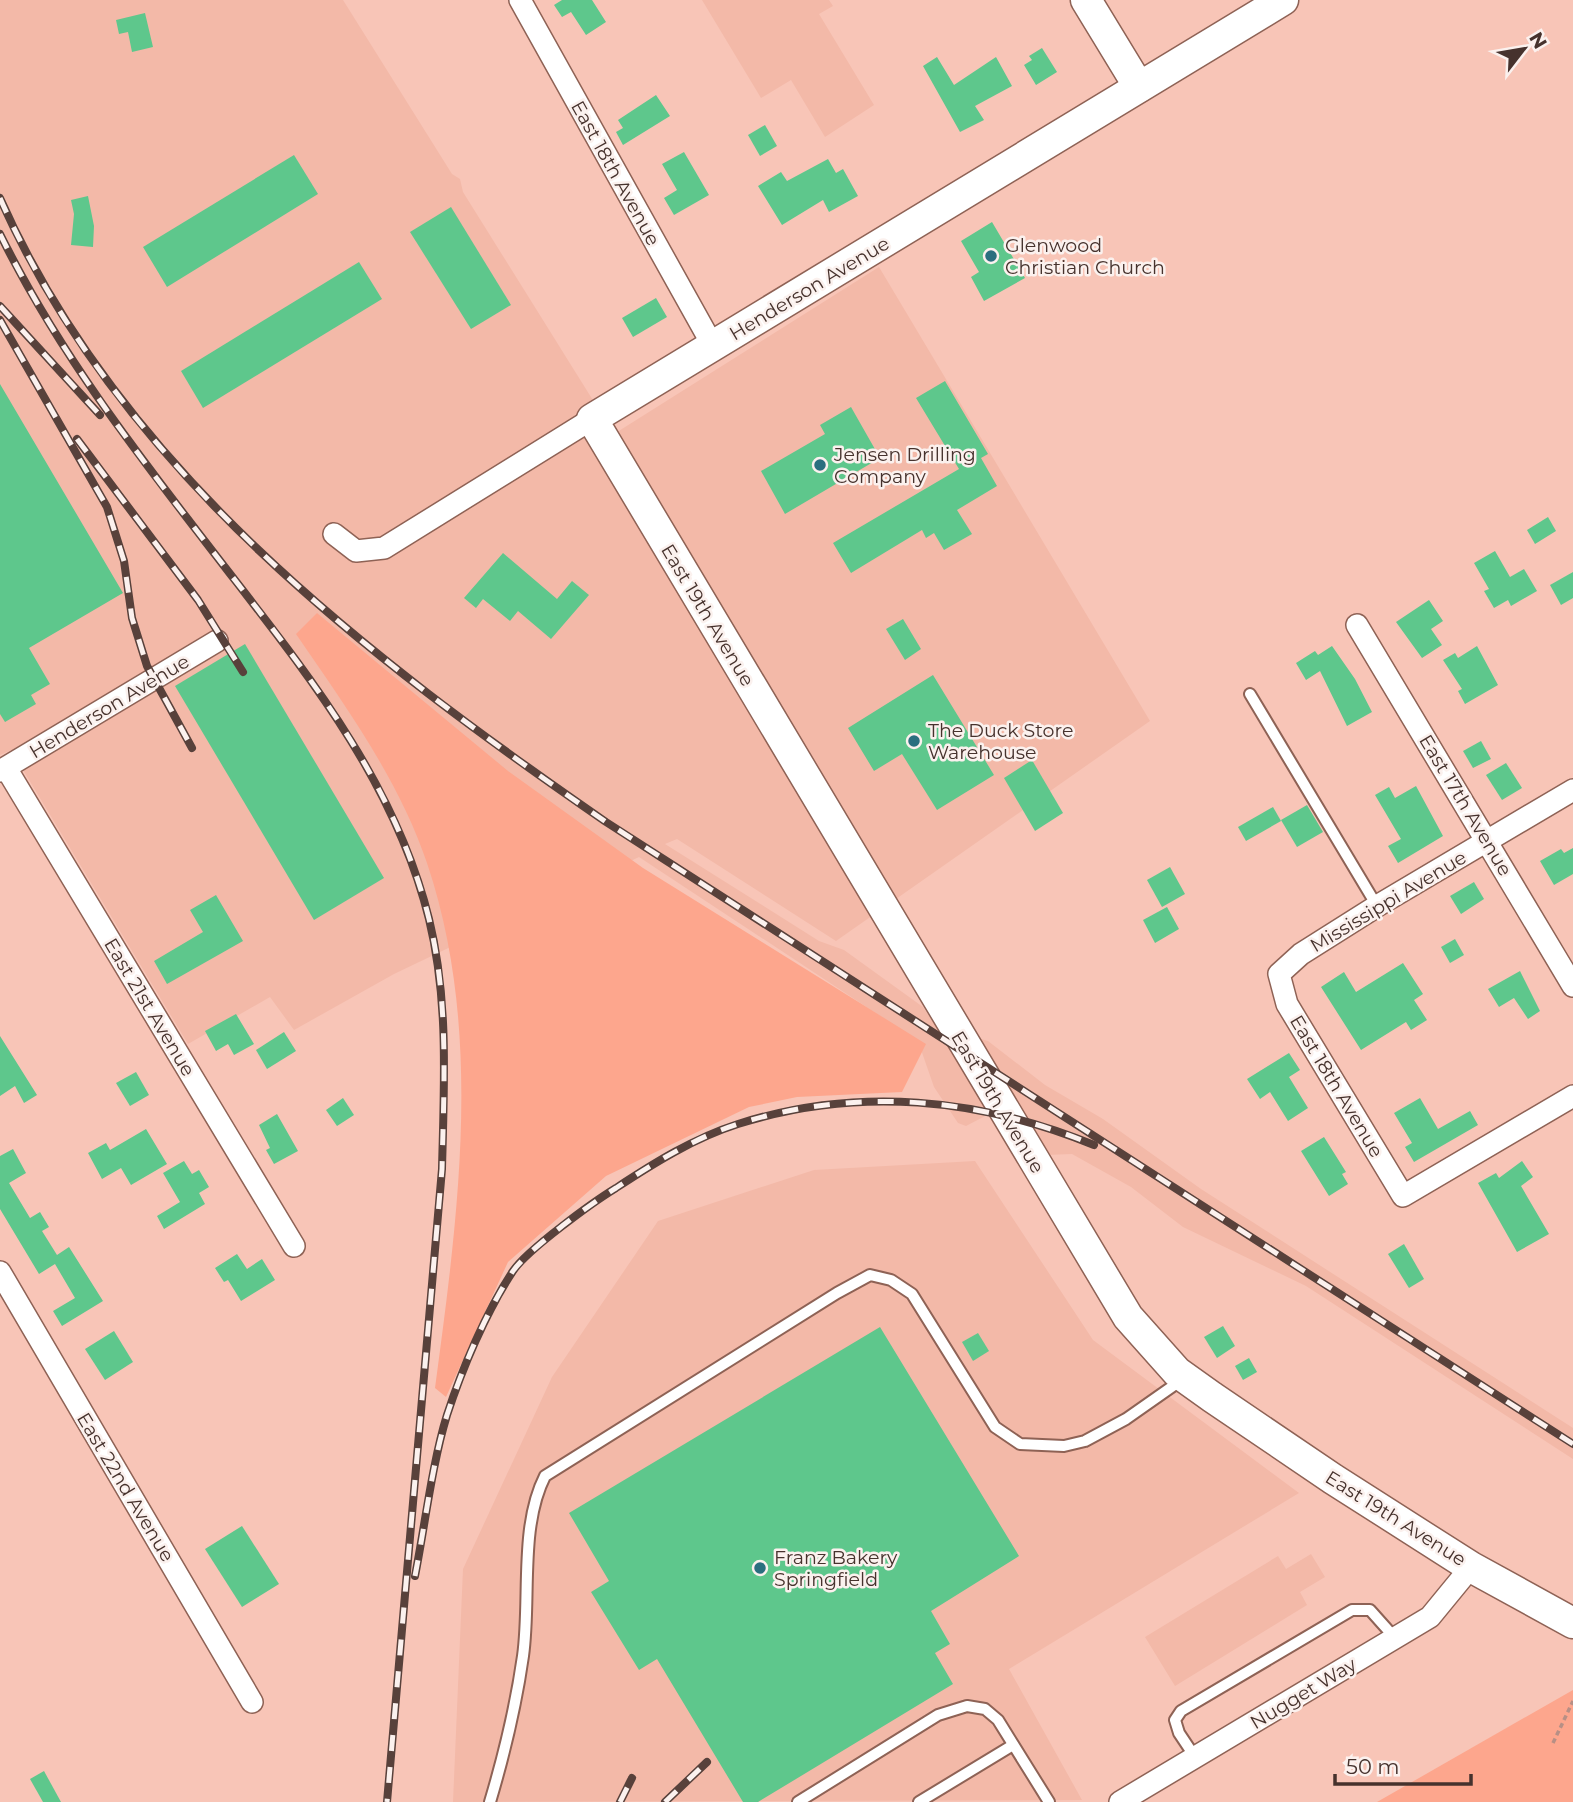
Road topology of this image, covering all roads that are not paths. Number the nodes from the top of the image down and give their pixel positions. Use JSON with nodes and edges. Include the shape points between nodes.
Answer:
{"nodes":[{"id":1,"x":520,"y":0,"type":"edge"},
{"id":2,"x":1086,"y":0,"type":"edge"},
{"id":3,"x":1283,"y":0,"type":"edge"},
{"id":4,"x":1139,"y":87,"type":"junction"},
{"id":5,"x":713,"y":346,"type":"junction"},
{"id":6,"x":592,"y":419,"type":"junction"},
{"id":7,"x":334,"y":534,"type":"dead end"},
{"id":8,"x":1357,"y":625,"type":"dead end"},
{"id":9,"x":218,"y":640,"type":"dead end"},
{"id":10,"x":1250,"y":694,"type":"dead end"},
{"id":11,"x":3,"y":769,"type":"edge"},
{"id":12,"x":1573,"y":790,"type":"edge"},
{"id":13,"x":1488,"y":840,"type":"junction"},
{"id":14,"x":1377,"y":906,"type":"junction"},
{"id":15,"x":1279,"y":974,"type":"joint"},
{"id":16,"x":1573,"y":986,"type":"edge"},
{"id":17,"x":1573,"y":1096,"type":"edge"},
{"id":18,"x":294,"y":1246,"type":"dead end"},
{"id":19,"x":0,"y":1272,"type":"edge"},
{"id":20,"x":1185,"y":1378,"type":"junction"},
{"id":21,"x":1471,"y":1567,"type":"junction"},
{"id":22,"x":1573,"y":1623,"type":"edge"},
{"id":23,"x":1395,"y":1638,"type":"junction"},
{"id":24,"x":252,"y":1702,"type":"dead end"},
{"id":25,"x":1013,"y":1745,"type":"junction"},
{"id":26,"x":1195,"y":1757,"type":"junction"},
{"id":27,"x":490,"y":1802,"type":"edge"},
{"id":28,"x":798,"y":1802,"type":"edge"},
{"id":29,"x":919,"y":1802,"type":"edge"},
{"id":30,"x":1049,"y":1802,"type":"edge"},
{"id":31,"x":1120,"y":1802,"type":"edge"}],
"edges":[{"from":1,"to":5,"type":"street","name":"East 18th Avenue"},
{"from":2,"to":4,"type":"street"},
{"from":3,"to":4,"type":"street","name":"Henderson Avenue"},
{"from":4,"to":5,"type":"street","name":"Henderson Avenue"},
{"from":5,"to":6,"type":"street","name":"Henderson Avenue"},
{"from":6,"to":7,"type":"street","name":"Henderson Avenue","via":[[384,548],[356,551]]},
{"from":6,"to":20,"type":"street","name":"East 19th Avenue","via":[[1115,1296],[1156,1351]]},
{"from":8,"to":13,"type":"street","name":"East 17th Avenue"},
{"from":9,"to":11,"type":"street","name":"Henderson Avenue"},
{"from":10,"to":14,"type":"lane"},
{"from":11,"to":18,"type":"street","name":"East 21st Avenue"},
{"from":12,"to":13,"type":"street","name":"Mississippi Avenue"},
{"from":13,"to":14,"type":"street","name":"Mississippi Avenue"},
{"from":13,"to":16,"type":"street","name":"East 17th Avenue"},
{"from":14,"to":15,"type":"street","name":"Mississippi Avenue","via":[[1301,954]]},
{"from":15,"to":17,"type":"street","name":"East 18th Avenue","via":[[1287,1004],[1403,1196]]},
{"from":19,"to":24,"type":"street","name":"East 22nd Avenue"},
{"from":20,"to":21,"type":"street","name":"East 19th Avenue"},
{"from":20,"to":27,"type":"lane","via":[[1085,1441],[1064,1446],[1020,1444],[995,1427],[912,1294],[891,1280],[870,1275],[837,1293],[545,1476],[534,1517],[523,1655]]},
{"from":21,"to":22,"type":"street","name":"East 19th Avenue"},
{"from":21,"to":23,"type":"street","name":"Nugget Way","via":[[1430,1616]]},
{"from":23,"to":26,"type":"street","name":"Nugget Way"},
{"from":23,"to":26,"type":"lane","via":[[1370,1610],[1352,1610],[1192,1704],[1175,1720]]},
{"from":25,"to":28,"type":"lane","via":[[998,1720],[985,1709],[967,1706],[938,1715]]},
{"from":25,"to":29,"type":"lane"},
{"from":25,"to":30,"type":"lane"},
{"from":26,"to":31,"type":"street","name":"Nugget Way"}]}
